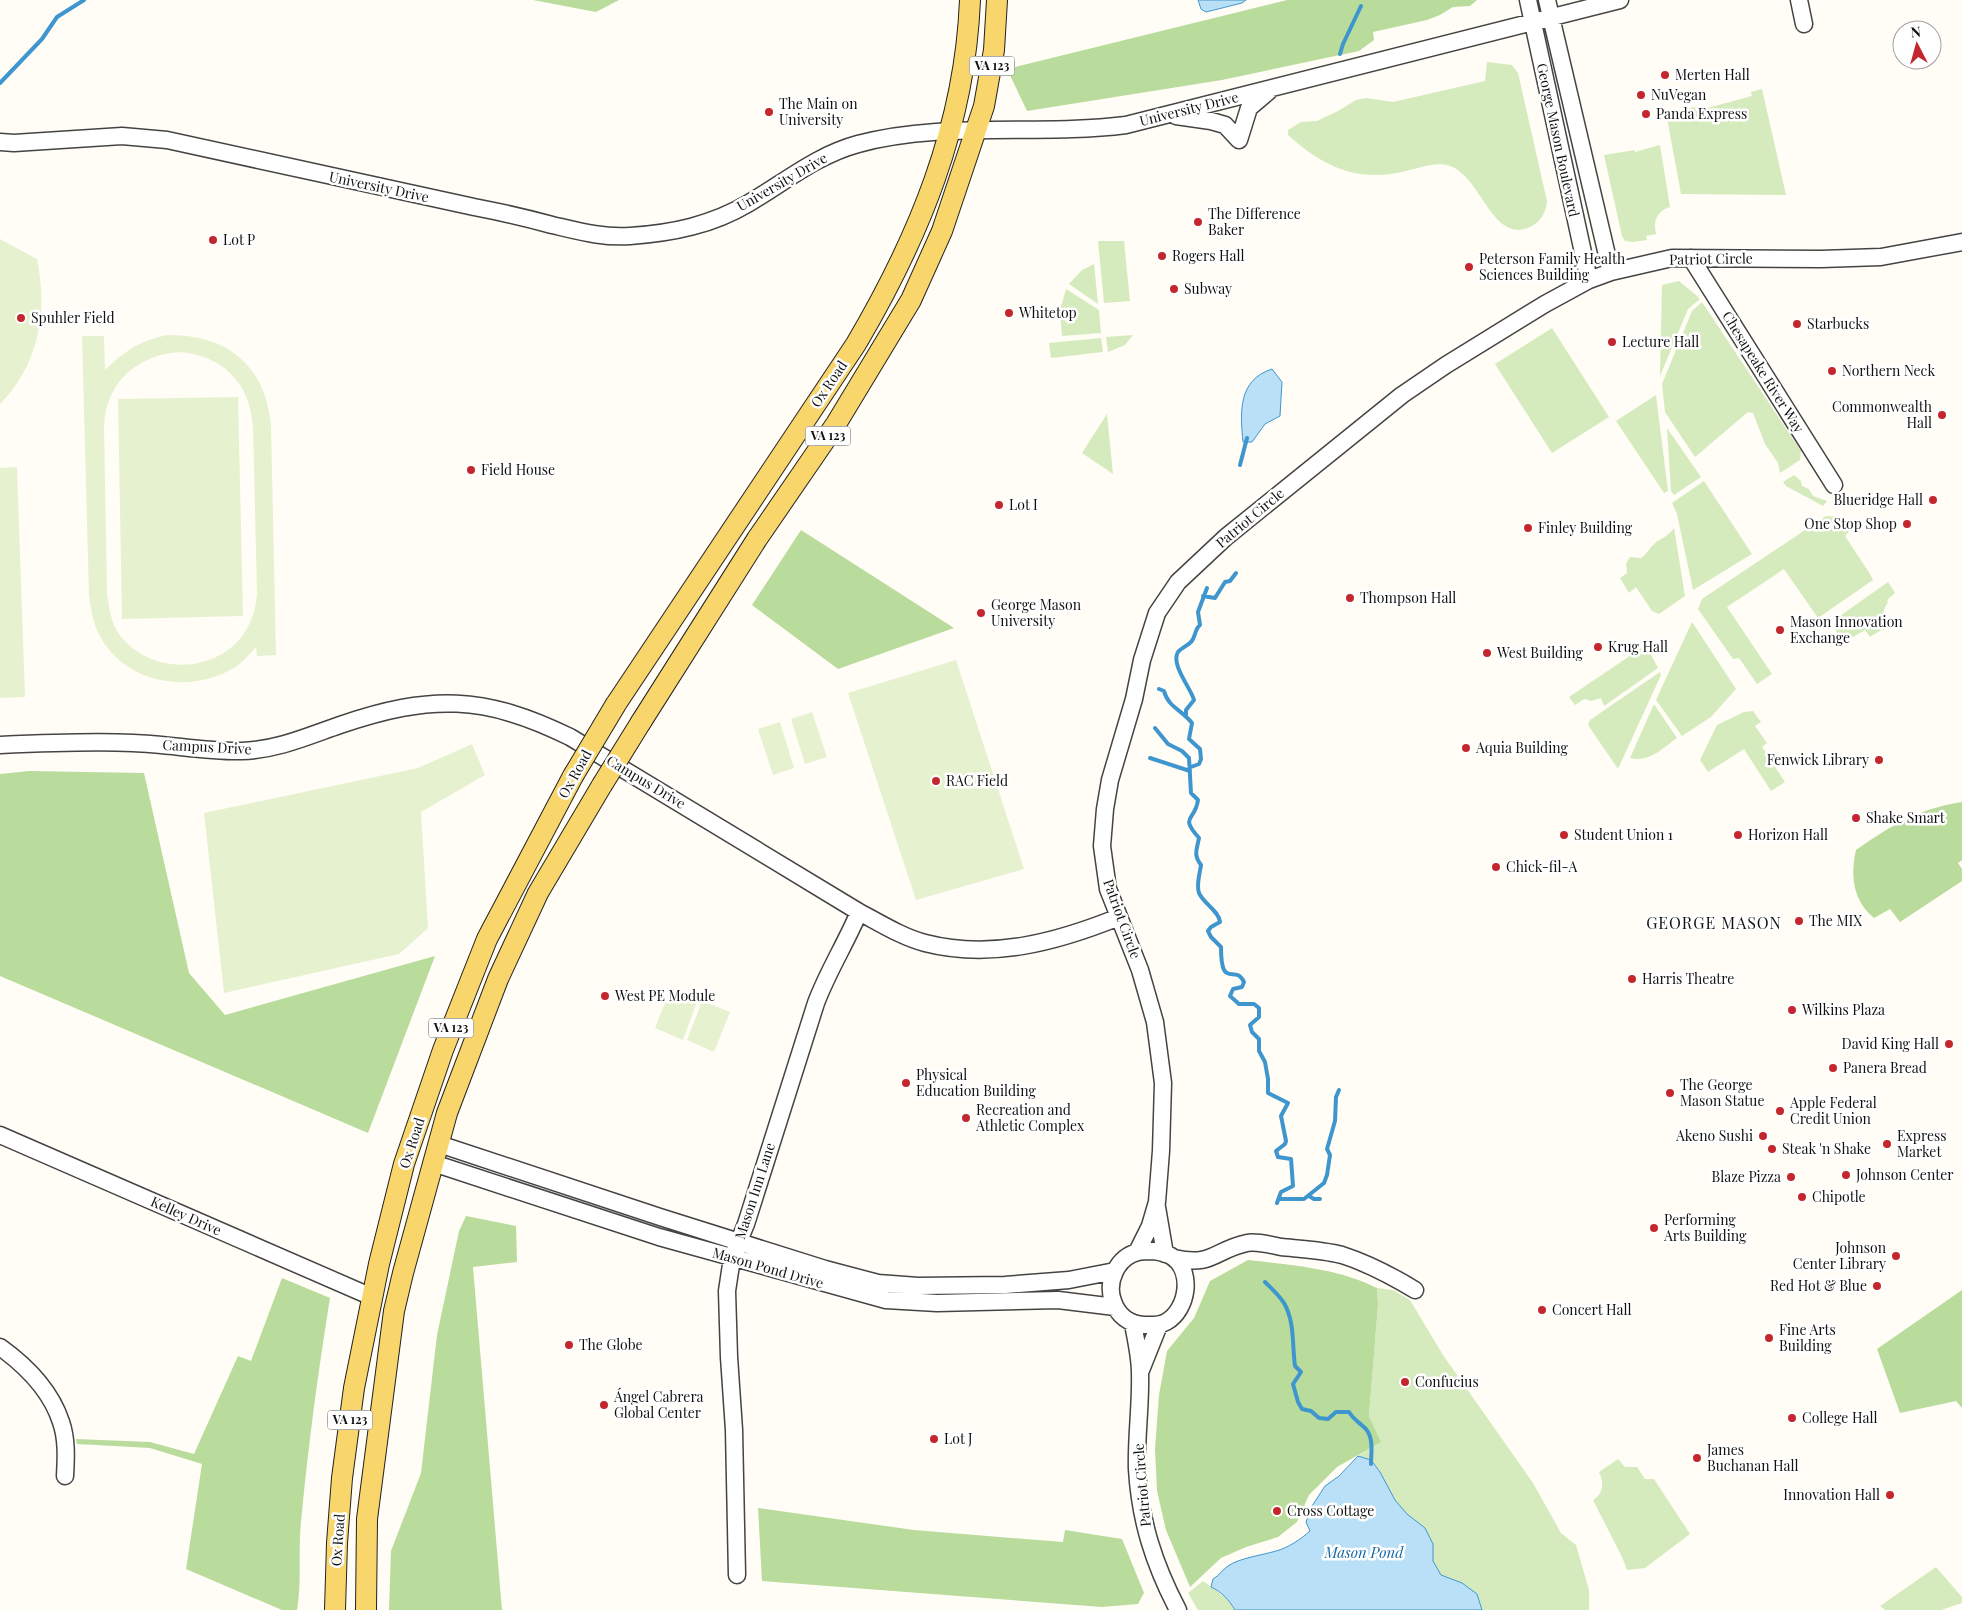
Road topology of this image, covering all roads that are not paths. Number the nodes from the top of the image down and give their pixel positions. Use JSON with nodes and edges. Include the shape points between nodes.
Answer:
{"nodes":[{"id":1,"x":970,"y":0,"type":"edge"},
{"id":2,"x":997,"y":0,"type":"edge"},
{"id":3,"x":1528,"y":0,"type":"edge"},
{"id":4,"x":1547,"y":0,"type":"edge"},
{"id":5,"x":1620,"y":0,"type":"edge"},
{"id":6,"x":1799,"y":0,"type":"edge"},
{"id":7,"x":1551,"y":17,"type":"junction"},
{"id":8,"x":1533,"y":22,"type":"junction"},
{"id":9,"x":1804,"y":24,"type":"dead end"},
{"id":10,"x":1272,"y":88,"type":"junction"},
{"id":11,"x":1167,"y":115,"type":"junction"},
{"id":12,"x":978,"y":131,"type":"junction"},
{"id":13,"x":950,"y":133,"type":"junction"},
{"id":14,"x":0,"y":142,"type":"edge"},
{"id":15,"x":1962,"y":242,"type":"edge"},
{"id":16,"x":1691,"y":258,"type":"junction"},
{"id":17,"x":1611,"y":272,"type":"junction"},
{"id":18,"x":1589,"y":280,"type":"junction"},
{"id":19,"x":1834,"y":486,"type":"dead end"},
{"id":20,"x":0,"y":744,"type":"edge"},
{"id":21,"x":859,"y":912,"type":"junction"},
{"id":22,"x":1119,"y":917,"type":"junction"},
{"id":23,"x":0,"y":1135,"type":"edge"},
{"id":24,"x":436,"y":1153,"type":"junction"},
{"id":25,"x":1157,"y":1202,"type":"junction"},
{"id":26,"x":739,"y":1242,"type":"junction"},
{"id":27,"x":1137,"y":1252,"type":"junction"},
{"id":28,"x":1170,"y":1256,"type":"junction"},
{"id":29,"x":732,"y":1258,"type":"junction"},
{"id":30,"x":1203,"y":1261,"type":"junction"},
{"id":31,"x":1115,"y":1271,"type":"junction"},
{"id":32,"x":402,"y":1273,"type":"junction"},
{"id":33,"x":1187,"y":1283,"type":"junction"},
{"id":34,"x":1415,"y":1290,"type":"dead end"},
{"id":35,"x":372,"y":1297,"type":"junction"},
{"id":36,"x":1114,"y":1307,"type":"junction"},
{"id":37,"x":1133,"y":1324,"type":"junction"},
{"id":38,"x":1159,"y":1325,"type":"junction"},
{"id":39,"x":0,"y":1347,"type":"edge"},
{"id":40,"x":388,"y":1360,"type":"junction"},
{"id":41,"x":1140,"y":1372,"type":"junction"},
{"id":42,"x":65,"y":1476,"type":"dead end"},
{"id":43,"x":737,"y":1575,"type":"dead end"},
{"id":44,"x":335,"y":1610,"type":"edge"},
{"id":45,"x":366,"y":1610,"type":"edge"},
{"id":46,"x":1178,"y":1610,"type":"edge"}],
"edges":[{"from":1,"to":13,"type":"main road","name":"Ox Road","number":"VA 123","via":[[968,41]]},
{"from":2,"to":12,"type":"main road","name":"Ox Road","number":"VA 123","via":[[994,50]]},
{"from":3,"to":8,"type":"street","name":"George Mason Boulevard"},
{"from":4,"to":7,"type":"street","name":"George Mason Boulevard"},
{"from":5,"to":7,"type":"street","name":"University Drive"},
{"from":6,"to":9,"type":"street"},
{"from":7,"to":8,"type":"street","name":"University Drive"},
{"from":7,"to":17,"type":"street","name":"George Mason Boulevard"},
{"from":8,"to":10,"type":"street","name":"University Drive"},
{"from":8,"to":18,"type":"street","name":"George Mason Boulevard"},
{"from":10,"to":11,"type":"street","name":"University Drive"},
{"from":10,"to":11,"type":"street","via":[[1249,108],[1239,140],[1225,125]]},
{"from":11,"to":12,"type":"street","name":"University Drive","via":[[1096,129]]},
{"from":12,"to":13,"type":"street","name":"University Drive"},
{"from":12,"to":24,"type":"main road","name":"Ox Road","number":"VA 123","bridge":true,"via":[[942,231],[911,300],[836,424],[757,539],[641,722],[538,893],[498,978],[447,1113]]},
{"from":13,"to":14,"type":"street","name":"University Drive","via":[[894,137],[855,145],[813,162],[748,204],[717,219],[673,232],[628,237],[579,232],[167,140],[122,136]]},
{"from":13,"to":35,"type":"main road","name":"Ox Road","number":"VA 123","bridge":true,"via":[[935,180],[883,298],[856,344],[616,704],[573,776],[487,939],[443,1050],[404,1164]]},
{"from":15,"to":16,"type":"street","name":"Patriot Circle","via":[[1881,257]]},
{"from":16,"to":17,"type":"street","name":"Patriot Circle","via":[[1672,258]]},
{"from":16,"to":19,"type":"street","name":"Chesapeake River Way"},
{"from":17,"to":18,"type":"street","name":"Patriot Circle"},
{"from":18,"to":22,"type":"street","name":"Patriot Circle","via":[[1402,395],[1226,537],[1178,582],[1158,613],[1110,780],[1102,846],[1108,889]]},
{"from":20,"to":21,"type":"street","name":"Campus Drive","via":[[133,742],[260,750],[294,742],[375,713],[410,706],[466,703],[494,708],[543,724],[570,737]]},
{"from":21,"to":22,"type":"street","name":"Campus Drive","via":[[899,934],[924,943],[990,950],[1075,934]]},
{"from":21,"to":26,"type":"street","name":"Mason Inn Lane","via":[[825,978]]},
{"from":22,"to":25,"type":"street","name":"Patriot Circle","via":[[1140,970],[1155,1022],[1163,1083]]},
{"from":23,"to":35,"type":"street","name":"Kelley Drive"},
{"from":24,"to":26,"type":"street","name":"Mason Pond Drive"},
{"from":24,"to":29,"type":"street","name":"Mason Pond Drive","via":[[650,1234]]},
{"from":24,"to":32,"type":"main road","name":"Ox Road","number":"VA 123"},
{"from":25,"to":27,"type":"street","name":"Patriot Circle"},
{"from":25,"to":28,"type":"street"},
{"from":26,"to":29,"type":"street","name":"Mason Inn Lane"},
{"from":26,"to":31,"type":"street","name":"Mason Pond Drive","via":[[878,1283],[1005,1285],[1069,1280]]},
{"from":27,"to":28,"type":"street","via":[[1153,1251]]},
{"from":27,"to":31,"type":"street","name":"Patriot Circle","via":[[1122,1261]]},
{"from":28,"to":30,"type":"street"},
{"from":28,"to":33,"type":"street","via":[[1182,1270]]},
{"from":29,"to":36,"type":"street","name":"Mason Pond Drive","via":[[886,1300],[937,1303],[1058,1300]]},
{"from":29,"to":43,"type":"street","name":"Mason Inn Lane","via":[[727,1291]]},
{"from":30,"to":33,"type":"street"},
{"from":30,"to":34,"type":"street","via":[[1249,1243],[1341,1255],[1390,1275]]},
{"from":31,"to":36,"type":"street","via":[[1110,1289]]},
{"from":32,"to":35,"type":"main road","via":[[394,1284]]},
{"from":32,"to":40,"type":"main road","name":"Ox Road","number":"VA 123"},
{"from":33,"to":38,"type":"street","via":[[1179,1309]]},
{"from":35,"to":40,"type":"main road","via":[[386,1323]]},
{"from":35,"to":44,"type":"main road","name":"Ox Road","number":"VA 123","via":[[354,1388],[342,1478]]},
{"from":36,"to":37,"type":"street"},
{"from":37,"to":38,"type":"street"},
{"from":37,"to":41,"type":"street","name":"Patriot Circle"},
{"from":38,"to":41,"type":"street"},
{"from":39,"to":42,"type":"street","via":[[40,1384],[58,1414],[64,1435]]},
{"from":40,"to":45,"type":"main road","name":"Ox Road","number":"VA 123","via":[[367,1519]]},
{"from":41,"to":46,"type":"street","name":"Patriot Circle","via":[[1137,1452],[1140,1505],[1155,1560]]}]}
